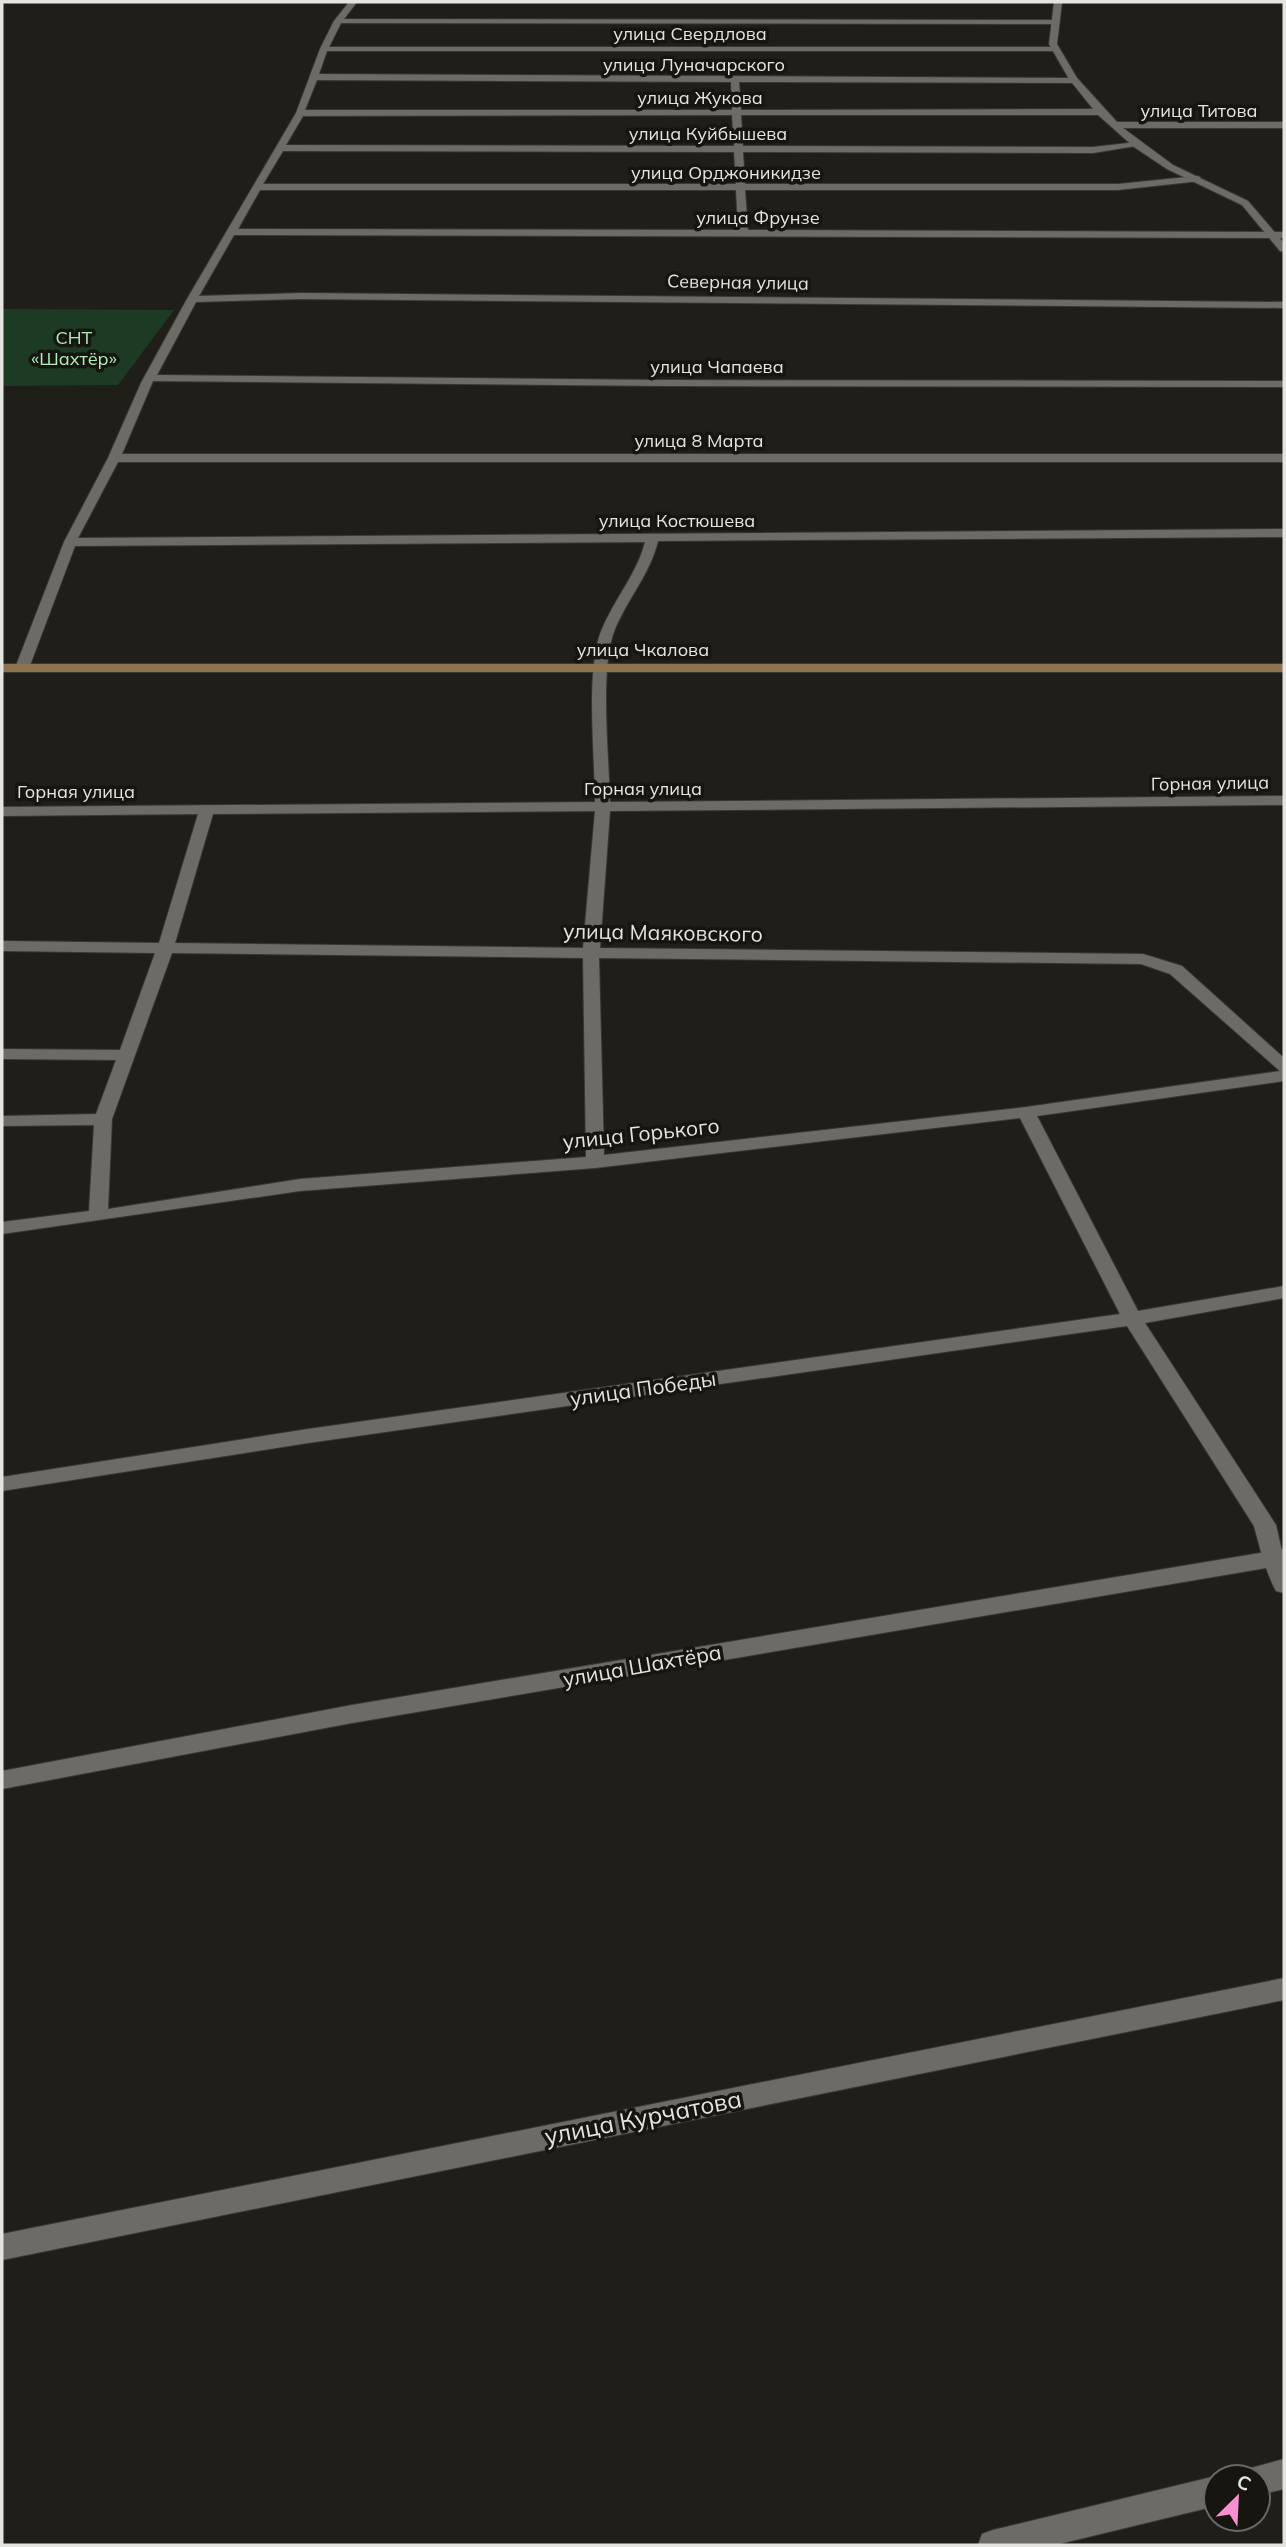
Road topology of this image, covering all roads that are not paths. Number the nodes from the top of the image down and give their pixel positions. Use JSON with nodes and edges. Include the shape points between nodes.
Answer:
{"nodes":[{"id":1,"x":353,"y":2,"type":"edge"},
{"id":2,"x":1058,"y":2,"type":"edge"},
{"id":3,"x":338,"y":21,"type":"junction"},
{"id":4,"x":1055,"y":22,"type":"junction"},
{"id":5,"x":554,"y":30,"type":"junction"},
{"id":6,"x":324,"y":49,"type":"junction"},
{"id":7,"x":1055,"y":50,"type":"junction"},
{"id":8,"x":562,"y":64,"type":"junction"},
{"id":9,"x":314,"y":77,"type":"junction"},
{"id":10,"x":734,"y":80,"type":"junction"},
{"id":11,"x":1074,"y":81,"type":"junction"},
{"id":12,"x":736,"y":112,"type":"junction"},
{"id":13,"x":300,"y":113,"type":"junction"},
{"id":14,"x":1100,"y":113,"type":"junction"},
{"id":15,"x":1115,"y":125,"type":"junction"},
{"id":16,"x":1284,"y":125,"type":"edge"},
{"id":17,"x":1137,"y":145,"type":"junction"},
{"id":18,"x":279,"y":148,"type":"junction"},
{"id":19,"x":740,"y":149,"type":"junction"},
{"id":20,"x":1197,"y":179,"type":"junction"},
{"id":21,"x":256,"y":187,"type":"junction"},
{"id":22,"x":741,"y":188,"type":"junction"},
{"id":23,"x":231,"y":232,"type":"junction"},
{"id":24,"x":743,"y":234,"type":"junction"},
{"id":25,"x":1279,"y":235,"type":"edge"},
{"id":26,"x":1284,"y":249,"type":"edge"},
{"id":27,"x":192,"y":299,"type":"junction"},
{"id":28,"x":1284,"y":305,"type":"edge"},
{"id":29,"x":150,"y":378,"type":"junction"},
{"id":30,"x":1284,"y":384,"type":"edge"},
{"id":31,"x":114,"y":458,"type":"junction"},
{"id":32,"x":1284,"y":458,"type":"edge"},
{"id":33,"x":1284,"y":533,"type":"edge"},
{"id":34,"x":652,"y":538,"type":"junction"},
{"id":35,"x":70,"y":541,"type":"junction"},
{"id":36,"x":2,"y":668,"type":"edge"},
{"id":37,"x":22,"y":668,"type":"junction"},
{"id":38,"x":600,"y":668,"type":"junction"},
{"id":39,"x":1284,"y":668,"type":"edge"},
{"id":40,"x":1284,"y":801,"type":"edge"},
{"id":41,"x":603,"y":808,"type":"junction"},
{"id":42,"x":207,"y":809,"type":"junction"},
{"id":43,"x":2,"y":811,"type":"edge"},
{"id":44,"x":2,"y":946,"type":"edge"},
{"id":45,"x":165,"y":949,"type":"junction"},
{"id":46,"x":591,"y":955,"type":"junction"},
{"id":47,"x":2,"y":1054,"type":"edge"},
{"id":48,"x":128,"y":1055,"type":"junction"},
{"id":49,"x":1284,"y":1067,"type":"edge"},
{"id":50,"x":1284,"y":1076,"type":"edge"},
{"id":51,"x":1026,"y":1112,"type":"junction"},
{"id":52,"x":103,"y":1119,"type":"junction"},
{"id":53,"x":2,"y":1121,"type":"edge"},
{"id":54,"x":595,"y":1162,"type":"junction"},
{"id":55,"x":98,"y":1216,"type":"junction"},
{"id":56,"x":2,"y":1227,"type":"edge"},
{"id":57,"x":1284,"y":1292,"type":"edge"},
{"id":58,"x":1132,"y":1319,"type":"junction"},
{"id":59,"x":2,"y":1484,"type":"edge"},
{"id":60,"x":1279,"y":1558,"type":"edge"},
{"id":61,"x":1284,"y":1585,"type":"edge"},
{"id":62,"x":2,"y":1780,"type":"edge"},
{"id":63,"x":1284,"y":1989,"type":"edge"},
{"id":64,"x":2,"y":2247,"type":"edge"},
{"id":65,"x":1202,"y":2494,"type":"edge"},
{"id":66,"x":993,"y":2545,"type":"edge"}],
"edges":[{"from":1,"to":3,"type":"street"},
{"from":2,"to":4,"type":"street"},
{"from":3,"to":5,"type":"street"},
{"from":3,"to":6,"type":"street"},
{"from":4,"to":5,"type":"street"},
{"from":4,"to":7,"type":"street"},
{"from":5,"to":6,"type":"street","name":"улица Свердлова"},
{"from":5,"to":8,"type":"street","name":"улица Свердлова"},
{"from":6,"to":9,"type":"street"},
{"from":7,"to":8,"type":"street","name":"улица Свердлова"},
{"from":7,"to":11,"type":"street"},
{"from":8,"to":9,"type":"street","name":"улица Луначарского"},
{"from":8,"to":10,"type":"street","name":"улица Луначарского"},
{"from":9,"to":13,"type":"street"},
{"from":10,"to":11,"type":"street","name":"улица Луначарского"},
{"from":10,"to":12,"type":"street"},
{"from":11,"to":14,"type":"street"},
{"from":12,"to":13,"type":"street","name":"улица Жукова"},
{"from":12,"to":14,"type":"street","name":"улица Жукова"},
{"from":12,"to":19,"type":"street"},
{"from":13,"to":18,"type":"street"},
{"from":14,"to":15,"type":"street"},
{"from":15,"to":16,"type":"street","name":"улица Титова"},
{"from":15,"to":17,"type":"street"},
{"from":17,"to":19,"type":"street","name":"улица Куйбышева","via":[[1093,150]]},
{"from":17,"to":20,"type":"street"},
{"from":18,"to":19,"type":"street","name":"улица Куйбышева"},
{"from":18,"to":21,"type":"street"},
{"from":19,"to":22,"type":"street"},
{"from":20,"to":22,"type":"street","name":"улица Орджоникидзе","via":[[1118,187]]},
{"from":20,"to":25,"type":"street","via":[[1245,202]]},
{"from":21,"to":22,"type":"street","name":"улица Орджоникидзе"},
{"from":21,"to":23,"type":"street"},
{"from":22,"to":24,"type":"street"},
{"from":23,"to":24,"type":"street","name":"улица Фрунзе"},
{"from":23,"to":27,"type":"street"},
{"from":24,"to":25,"type":"street","name":"улица Фрунзе"},
{"from":25,"to":26,"type":"street"},
{"from":27,"to":28,"type":"street","name":"Северная улица","via":[[301,296]]},
{"from":27,"to":29,"type":"street"},
{"from":29,"to":30,"type":"street","name":"улица Чапаева"},
{"from":29,"to":31,"type":"street"},
{"from":31,"to":32,"type":"street","name":"улица 8 Марта"},
{"from":31,"to":35,"type":"street"},
{"from":33,"to":34,"type":"street","name":"улица Костюшева"},
{"from":34,"to":35,"type":"street","name":"улица Костюшева"},
{"from":34,"to":38,"type":"street","via":[[647,560],[608,629]]},
{"from":35,"to":37,"type":"street"},
{"from":36,"to":37,"type":"main road","name":"улица Чкалова"},
{"from":37,"to":38,"type":"main road","name":"улица Чкалова"},
{"from":38,"to":39,"type":"main road","name":"улица Чкалова"},
{"from":38,"to":41,"type":"street"},
{"from":40,"to":41,"type":"street","name":"Горная улица"},
{"from":41,"to":42,"type":"street","name":"Горная улица"},
{"from":41,"to":46,"type":"street"},
{"from":42,"to":43,"type":"street","name":"Горная улица"},
{"from":42,"to":45,"type":"street"},
{"from":44,"to":45,"type":"street","name":"улица Маяковского"},
{"from":45,"to":46,"type":"street","name":"улица Маяковского"},
{"from":45,"to":48,"type":"street"},
{"from":46,"to":49,"type":"street","name":"улица Маяковского","via":[[1143,959],[1176,970]]},
{"from":46,"to":54,"type":"street"},
{"from":47,"to":48,"type":"street"},
{"from":48,"to":52,"type":"street"},
{"from":50,"to":51,"type":"street","name":"улица Горького"},
{"from":51,"to":54,"type":"street","name":"улица Горького"},
{"from":51,"to":58,"type":"street"},
{"from":52,"to":53,"type":"street"},
{"from":52,"to":55,"type":"street"},
{"from":54,"to":55,"type":"street","name":"улица Горького","via":[[300,1185]]},
{"from":55,"to":56,"type":"street","name":"улица Горького"},
{"from":57,"to":58,"type":"street","name":"улица Победы"},
{"from":58,"to":59,"type":"street","name":"улица Победы"},
{"from":58,"to":60,"type":"street","via":[[1265,1525]]},
{"from":60,"to":61,"type":"street"},
{"from":60,"to":62,"type":"street","name":"улица Шахтёра","via":[[352,1714]]},
{"from":63,"to":64,"type":"street","name":"улица Курчатова"},
{"from":65,"to":66,"type":"street"}]}
